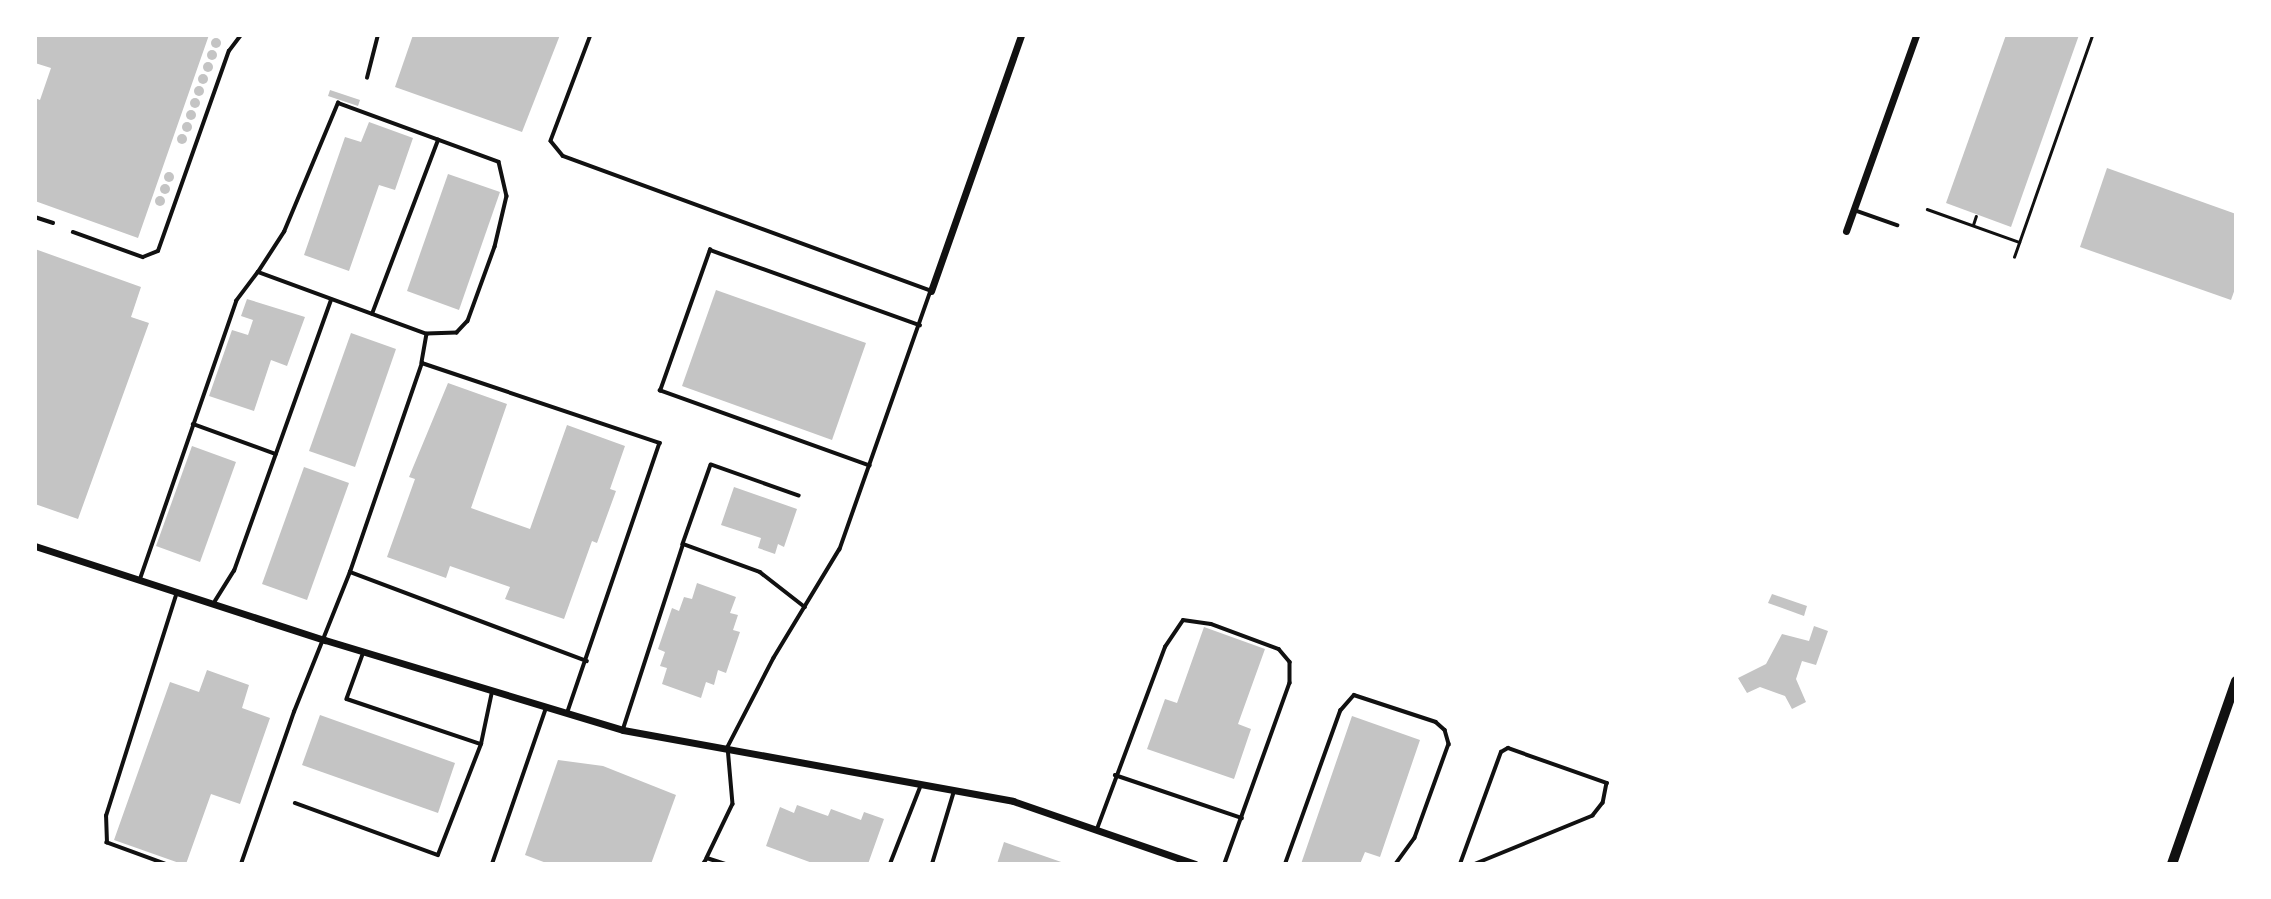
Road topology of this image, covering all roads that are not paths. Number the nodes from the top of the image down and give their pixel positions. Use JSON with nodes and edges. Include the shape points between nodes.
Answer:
{"nodes":[{"id":1,"x":241,"y":35,"type":"edge"},
{"id":2,"x":378,"y":35,"type":"edge"},
{"id":3,"x":591,"y":35,"type":"edge"},
{"id":4,"x":1021,"y":35,"type":"edge"},
{"id":5,"x":1916,"y":35,"type":"edge"},
{"id":6,"x":367,"y":78,"type":"dead end"},
{"id":7,"x":438,"y":140,"type":"junction"},
{"id":8,"x":1854,"y":210,"type":"junction"},
{"id":9,"x":35,"y":217,"type":"edge"},
{"id":10,"x":53,"y":223,"type":"dead end"},
{"id":11,"x":1897,"y":225,"type":"dead end"},
{"id":12,"x":1846,"y":231,"type":"dead end"},
{"id":13,"x":73,"y":232,"type":"dead end"},
{"id":14,"x":258,"y":272,"type":"junction"},
{"id":15,"x":931,"y":291,"type":"junction"},
{"id":16,"x":331,"y":299,"type":"junction"},
{"id":17,"x":372,"y":314,"type":"junction"},
{"id":18,"x":920,"y":325,"type":"junction"},
{"id":19,"x":427,"y":334,"type":"junction"},
{"id":20,"x":422,"y":363,"type":"junction"},
{"id":21,"x":192,"y":423,"type":"junction"},
{"id":22,"x":276,"y":454,"type":"junction"},
{"id":23,"x":870,"y":466,"type":"junction"},
{"id":24,"x":799,"y":496,"type":"dead end"},
{"id":25,"x":683,"y":544,"type":"junction"},
{"id":26,"x":35,"y":545,"type":"edge"},
{"id":27,"x":351,"y":572,"type":"junction"},
{"id":28,"x":140,"y":579,"type":"junction"},
{"id":29,"x":178,"y":591,"type":"junction"},
{"id":30,"x":215,"y":601,"type":"junction"},
{"id":31,"x":805,"y":607,"type":"junction"},
{"id":32,"x":325,"y":640,"type":"junction"},
{"id":33,"x":364,"y":652,"type":"junction"},
{"id":34,"x":587,"y":661,"type":"junction"},
{"id":35,"x":2236,"y":681,"type":"edge"},
{"id":36,"x":492,"y":690,"type":"junction"},
{"id":37,"x":547,"y":706,"type":"junction"},
{"id":38,"x":568,"y":713,"type":"junction"},
{"id":39,"x":623,"y":730,"type":"junction"},
{"id":40,"x":481,"y":744,"type":"junction"},
{"id":41,"x":728,"y":747,"type":"junction"},
{"id":42,"x":1115,"y":775,"type":"junction"},
{"id":43,"x":922,"y":783,"type":"junction"},
{"id":44,"x":955,"y":789,"type":"junction"},
{"id":45,"x":295,"y":803,"type":"dead end"},
{"id":46,"x":1242,"y":818,"type":"junction"},
{"id":47,"x":1097,"y":831,"type":"junction"},
{"id":48,"x":707,"y":858,"type":"junction"},
{"id":49,"x":165,"y":864,"type":"edge"},
{"id":50,"x":242,"y":864,"type":"edge"},
{"id":51,"x":492,"y":864,"type":"edge"},
{"id":52,"x":703,"y":864,"type":"edge"},
{"id":53,"x":725,"y":864,"type":"edge"},
{"id":54,"x":890,"y":864,"type":"edge"},
{"id":55,"x":932,"y":864,"type":"edge"},
{"id":56,"x":1195,"y":864,"type":"edge"},
{"id":57,"x":1225,"y":864,"type":"edge"},
{"id":58,"x":1285,"y":864,"type":"edge"},
{"id":59,"x":1396,"y":864,"type":"edge"},
{"id":60,"x":1460,"y":864,"type":"edge"},
{"id":61,"x":1476,"y":864,"type":"edge"},
{"id":62,"x":2172,"y":864,"type":"edge"}],
"edges":[{"from":1,"to":13,"type":"lane","via":[[229,51],[158,251],[143,257]]},
{"from":2,"to":6,"type":"lane"},
{"from":3,"to":15,"type":"lane","via":[[551,141],[563,156]]},
{"from":4,"to":15,"type":"street"},
{"from":5,"to":8,"type":"street"},
{"from":7,"to":14,"type":"lane","via":[[338,103],[284,232]]},
{"from":7,"to":17,"type":"lane"},
{"from":7,"to":19,"type":"lane","via":[[499,162],[507,196],[495,247],[468,321],[457,332]]},
{"from":8,"to":11,"type":"lane"},
{"from":8,"to":12,"type":"street"},
{"from":9,"to":10,"type":"lane"},
{"from":14,"to":16,"type":"lane"},
{"from":14,"to":21,"type":"lane","via":[[236,301]]},
{"from":15,"to":18,"type":"lane"},
{"from":16,"to":17,"type":"lane"},
{"from":16,"to":22,"type":"lane"},
{"from":17,"to":19,"type":"lane"},
{"from":18,"to":23,"type":"lane"},
{"from":18,"to":23,"type":"lane","via":[[710,250],[660,391]]},
{"from":19,"to":20,"type":"lane"},
{"from":20,"to":27,"type":"lane"},
{"from":20,"to":34,"type":"lane","via":[[660,443]]},
{"from":21,"to":22,"type":"lane"},
{"from":21,"to":28,"type":"lane"},
{"from":22,"to":30,"type":"lane","via":[[234,572]]},
{"from":23,"to":31,"type":"lane","via":[[840,549]]},
{"from":24,"to":25,"type":"lane","via":[[712,465]]},
{"from":25,"to":31,"type":"lane","via":[[760,572]]},
{"from":25,"to":39,"type":"lane"},
{"from":26,"to":28,"type":"street"},
{"from":27,"to":32,"type":"lane"},
{"from":27,"to":34,"type":"lane"},
{"from":28,"to":29,"type":"street"},
{"from":29,"to":30,"type":"street"},
{"from":29,"to":49,"type":"lane","via":[[106,816],[107,843]]},
{"from":30,"to":32,"type":"street"},
{"from":31,"to":41,"type":"lane"},
{"from":32,"to":33,"type":"street"},
{"from":32,"to":50,"type":"lane","via":[[294,712]]},
{"from":33,"to":36,"type":"street"},
{"from":33,"to":40,"type":"lane","via":[[347,699]]},
{"from":34,"to":38,"type":"lane"},
{"from":35,"to":62,"type":"main road"},
{"from":36,"to":37,"type":"street"},
{"from":36,"to":40,"type":"lane"},
{"from":37,"to":38,"type":"street"},
{"from":37,"to":51,"type":"lane"},
{"from":38,"to":39,"type":"street"},
{"from":39,"to":41,"type":"street"},
{"from":40,"to":45,"type":"lane","via":[[439,855]]},
{"from":41,"to":43,"type":"street"},
{"from":41,"to":48,"type":"lane","via":[[733,804]]},
{"from":42,"to":46,"type":"lane"},
{"from":42,"to":46,"type":"lane","via":[[1165,647],[1183,620],[1211,624],[1279,649],[1290,662],[1290,682]]},
{"from":42,"to":47,"type":"lane"},
{"from":43,"to":44,"type":"street"},
{"from":43,"to":54,"type":"lane"},
{"from":44,"to":47,"type":"street","via":[[1013,801]]},
{"from":44,"to":55,"type":"lane"},
{"from":46,"to":57,"type":"lane"},
{"from":47,"to":56,"type":"street"},
{"from":48,"to":52,"type":"lane"},
{"from":48,"to":53,"type":"lane"},
{"from":58,"to":59,"type":"lane","via":[[1340,711],[1354,695],[1436,722],[1445,730],[1448,744],[1415,838]]},
{"from":60,"to":61,"type":"lane","via":[[1501,752],[1508,747],[1607,783],[1603,803],[1593,816]]}]}
